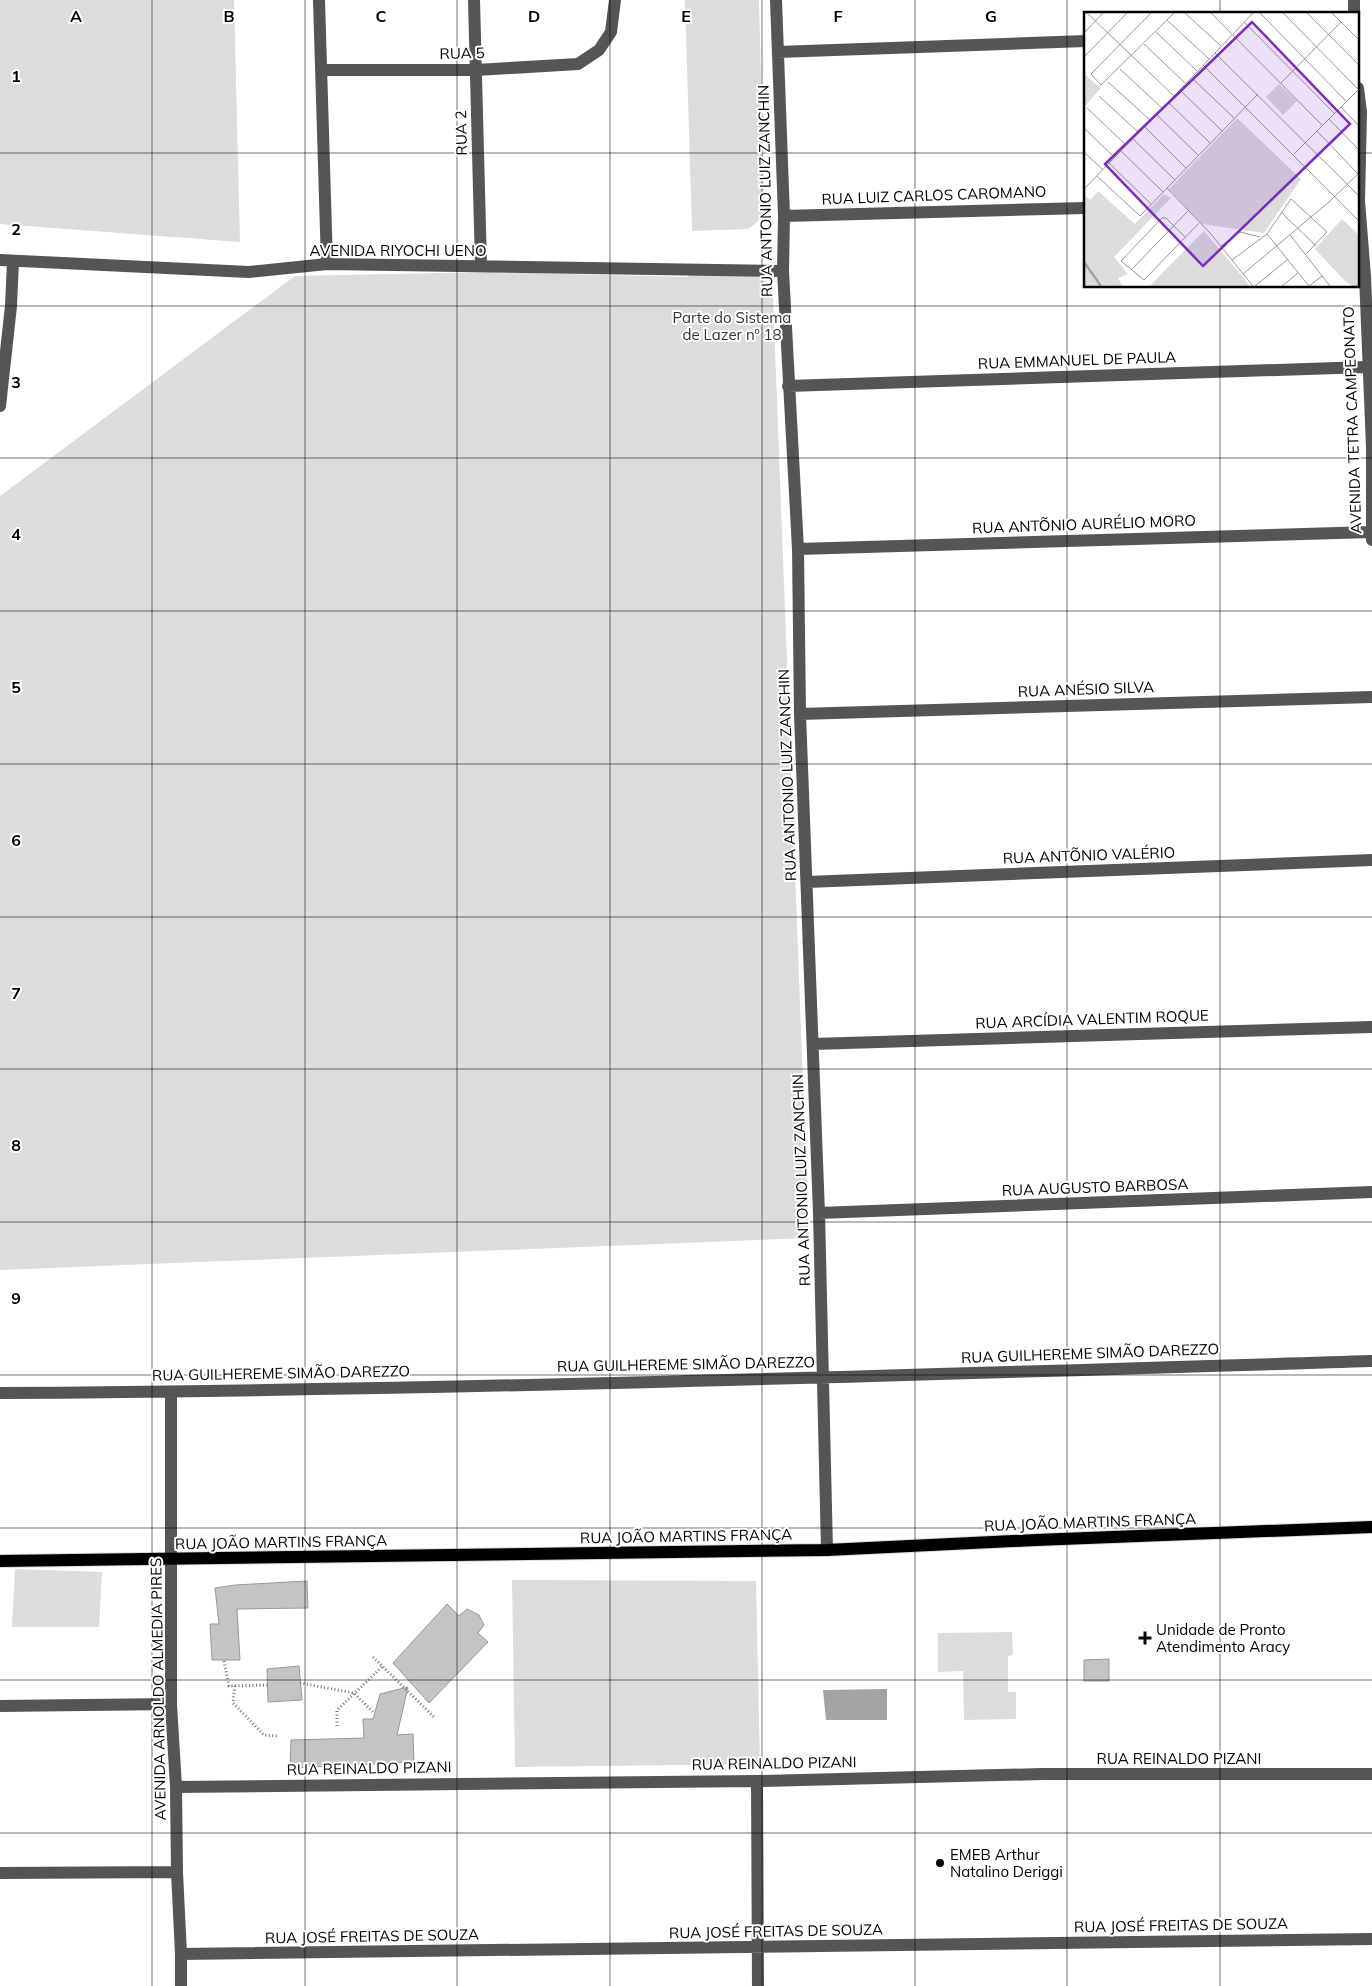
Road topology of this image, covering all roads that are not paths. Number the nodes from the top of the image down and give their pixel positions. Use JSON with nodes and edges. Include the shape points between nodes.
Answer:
{"nodes":[{"id":1,"x":319,"y":0,"type":"edge"},
{"id":2,"x":474,"y":0,"type":"edge"},
{"id":3,"x":615,"y":0,"type":"edge"},
{"id":4,"x":776,"y":0,"type":"edge"},
{"id":5,"x":1084,"y":41,"type":"edge"},
{"id":6,"x":778,"y":52,"type":"junction"},
{"id":7,"x":321,"y":70,"type":"junction"},
{"id":8,"x":476,"y":70,"type":"junction"},
{"id":9,"x":1360,"y":94,"type":"edge"},
{"id":10,"x":1366,"y":112,"type":"edge"},
{"id":11,"x":1360,"y":188,"type":"edge"},
{"id":12,"x":1084,"y":208,"type":"edge"},
{"id":13,"x":1360,"y":209,"type":"edge"},
{"id":14,"x":784,"y":216,"type":"junction"},
{"id":15,"x":6,"y":260,"type":"edge"},
{"id":16,"x":327,"y":264,"type":"junction"},
{"id":17,"x":481,"y":266,"type":"junction"},
{"id":18,"x":783,"y":272,"type":"junction"},
{"id":19,"x":1368,"y":276,"type":"edge"},
{"id":20,"x":1368,"y":367,"type":"junction"},
{"id":21,"x":788,"y":386,"type":"junction"},
{"id":22,"x":0,"y":406,"type":"edge"},
{"id":23,"x":1372,"y":447,"type":"edge"},
{"id":24,"x":1372,"y":536,"type":"edge"},
{"id":25,"x":798,"y":548,"type":"junction"},
{"id":26,"x":1372,"y":696,"type":"edge"},
{"id":27,"x":800,"y":714,"type":"junction"},
{"id":28,"x":1372,"y":860,"type":"edge"},
{"id":29,"x":807,"y":882,"type":"junction"},
{"id":30,"x":1372,"y":1027,"type":"edge"},
{"id":31,"x":813,"y":1044,"type":"junction"},
{"id":32,"x":1372,"y":1192,"type":"edge"},
{"id":33,"x":819,"y":1213,"type":"junction"},
{"id":34,"x":1372,"y":1360,"type":"edge"},
{"id":35,"x":822,"y":1378,"type":"junction"},
{"id":36,"x":172,"y":1392,"type":"junction"},
{"id":37,"x":0,"y":1393,"type":"edge"},
{"id":38,"x":1372,"y":1527,"type":"edge"},
{"id":39,"x":827,"y":1550,"type":"junction"},
{"id":40,"x":172,"y":1560,"type":"junction"},
{"id":41,"x":0,"y":1562,"type":"edge"},
{"id":42,"x":172,"y":1704,"type":"junction"},
{"id":43,"x":0,"y":1706,"type":"edge"},
{"id":44,"x":1372,"y":1774,"type":"edge"},
{"id":45,"x":756,"y":1781,"type":"junction"},
{"id":46,"x":176,"y":1787,"type":"junction"},
{"id":47,"x":177,"y":1872,"type":"junction"},
{"id":48,"x":0,"y":1873,"type":"edge"},
{"id":49,"x":1372,"y":1938,"type":"edge"},
{"id":50,"x":758,"y":1948,"type":"junction"},
{"id":51,"x":181,"y":1954,"type":"junction"},
{"id":52,"x":180,"y":1986,"type":"edge"},
{"id":53,"x":758,"y":1986,"type":"edge"}],
"edges":[{"from":1,"to":7,"type":"street"},
{"from":2,"to":8,"type":"street","name":"RUA 2"},
{"from":3,"to":8,"type":"street","name":"RUA 5","via":[[611,32],[599,50],[578,64]]},
{"from":4,"to":6,"type":"street","name":"RUA ANTONIO LUIZ ZANCHIN"},
{"from":5,"to":6,"type":"street"},
{"from":6,"to":14,"type":"street","name":"RUA ANTONIO LUIZ ZANCHIN"},
{"from":7,"to":8,"type":"street","name":"RUA 5"},
{"from":7,"to":16,"type":"street"},
{"from":8,"to":17,"type":"street","name":"RUA 2"},
{"from":9,"to":10,"type":"street","name":"AVENIDA TETRA CAMPEONATO"},
{"from":10,"to":11,"type":"street","name":"AVENIDA TETRA CAMPEONATO"},
{"from":12,"to":14,"type":"street","name":"RUA LUIZ CARLOS CAROMANO"},
{"from":13,"to":19,"type":"street","name":"AVENIDA TETRA CAMPEONATO"},
{"from":14,"to":18,"type":"street","name":"RUA ANTONIO LUIZ ZANCHIN"},
{"from":15,"to":16,"type":"street","name":"AVENIDA RIYOCHI UENO","via":[[249,272]]},
{"from":15,"to":22,"type":"street","name":"AVENIDA RIYOCHI UENO","via":[[11,306]]},
{"from":16,"to":17,"type":"street","name":"AVENIDA RIYOCHI UENO"},
{"from":17,"to":18,"type":"street","name":"AVENIDA RIYOCHI UENO"},
{"from":18,"to":21,"type":"street","name":"RUA ANTONIO LUIZ ZANCHIN"},
{"from":19,"to":20,"type":"street","name":"AVENIDA TETRA CAMPEONATO"},
{"from":20,"to":21,"type":"street","name":"RUA EMMANUEL DE PAULA"},
{"from":20,"to":23,"type":"street","name":"AVENIDA TETRA CAMPEONATO"},
{"from":21,"to":25,"type":"street","name":"RUA ANTONIO LUIZ ZANCHIN"},
{"from":23,"to":24,"type":"street","name":"AVENIDA TETRA CAMPEONATO"},
{"from":24,"to":25,"type":"street","name":"RUA ANTÕNIO AURÉLIO MORO"},
{"from":25,"to":27,"type":"street","name":"RUA ANTONIO LUIZ ZANCHIN"},
{"from":26,"to":27,"type":"street","name":"RUA ANÉSIO SILVA"},
{"from":27,"to":29,"type":"street","name":"RUA ANTONIO LUIZ ZANCHIN"},
{"from":28,"to":29,"type":"street","name":"RUA ANTÕNIO VALÉRIO"},
{"from":29,"to":31,"type":"street","name":"RUA ANTONIO LUIZ ZANCHIN"},
{"from":30,"to":31,"type":"street","name":"RUA ARCÍDIA VALENTIM ROQUE"},
{"from":31,"to":33,"type":"street","name":"RUA ANTONIO LUIZ ZANCHIN"},
{"from":32,"to":33,"type":"street","name":"RUA AUGUSTO BARBOSA"},
{"from":33,"to":35,"type":"street","name":"RUA ANTONIO LUIZ ZANCHIN"},
{"from":34,"to":35,"type":"street","name":"RUA GUILHEREME SIMÃO DAREZZO"},
{"from":35,"to":36,"type":"street","name":"RUA GUILHEREME SIMÃO DAREZZO"},
{"from":35,"to":39,"type":"street","name":"RUA ANTONIO LUIZ ZANCHIN"},
{"from":36,"to":37,"type":"street","name":"RUA GUILHEREME SIMÃO DAREZZO"},
{"from":36,"to":40,"type":"street","name":"AVENIDA ARNOLDO ALMEDIA PIRES"},
{"from":38,"to":39,"type":"main road","name":"RUA JOÃO MARTINS FRANÇA"},
{"from":39,"to":40,"type":"main road","name":"RUA JOÃO MARTINS FRANÇA"},
{"from":40,"to":41,"type":"main road","name":"RUA JOÃO MARTINS FRANÇA"},
{"from":40,"to":42,"type":"street","name":"AVENIDA ARNOLDO ALMEDIA PIRES"},
{"from":42,"to":43,"type":"street"},
{"from":42,"to":46,"type":"street","name":"AVENIDA ARNOLDO ALMEDIA PIRES"},
{"from":44,"to":45,"type":"street","name":"RUA REINALDO PIZANI","via":[[1042,1774]]},
{"from":45,"to":46,"type":"street","name":"RUA REINALDO PIZANI"},
{"from":45,"to":50,"type":"street"},
{"from":46,"to":47,"type":"street","name":"AVENIDA ARNOLDO ALMEDIA PIRES"},
{"from":47,"to":48,"type":"street"},
{"from":47,"to":51,"type":"street","name":"AVENIDA ARNOLDO ALMEDIA PIRES"},
{"from":49,"to":50,"type":"street","name":"RUA JOSÉ FREITAS DE SOUZA"},
{"from":50,"to":51,"type":"street","name":"RUA JOSÉ FREITAS DE SOUZA"},
{"from":50,"to":53,"type":"street"},
{"from":51,"to":52,"type":"street","name":"AVENIDA ARNOLDO ALMEDIA PIRES"}]}
